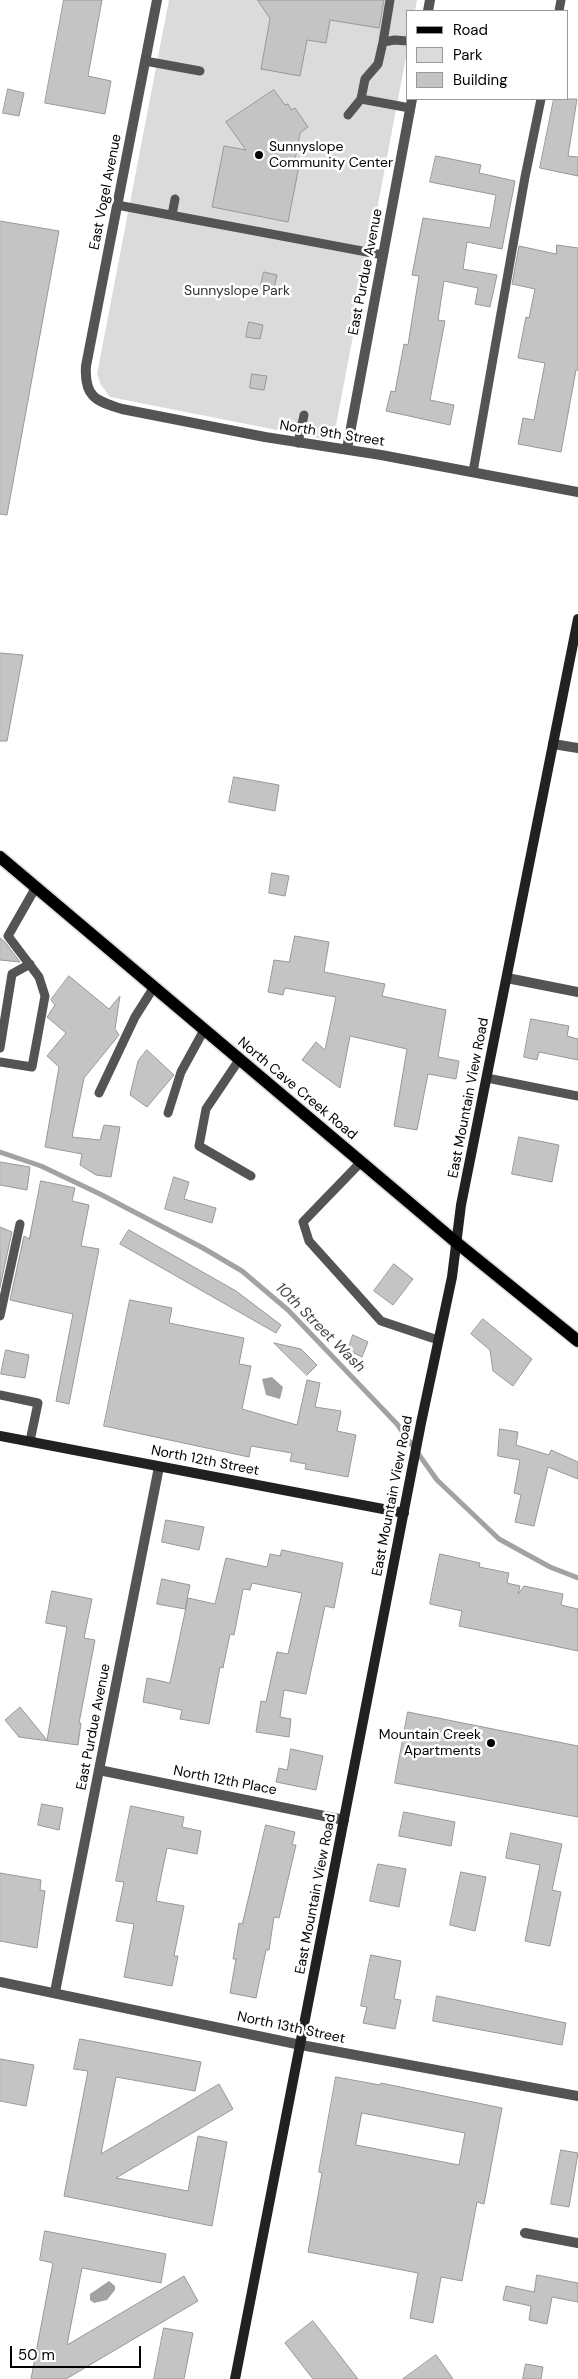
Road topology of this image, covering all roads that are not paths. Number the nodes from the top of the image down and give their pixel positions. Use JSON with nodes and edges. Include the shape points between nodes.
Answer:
{"nodes":[{"id":1,"x":157,"y":0,"type":"edge"},
{"id":2,"x":390,"y":0,"type":"edge"},
{"id":3,"x":406,"y":41,"type":"edge"},
{"id":4,"x":383,"y":42,"type":"junction"},
{"id":5,"x":145,"y":61,"type":"junction"},
{"id":6,"x":200,"y":71,"type":"dead end"},
{"id":7,"x":361,"y":99,"type":"junction"},
{"id":8,"x":541,"y":100,"type":"edge"},
{"id":9,"x":411,"y":104,"type":"edge"},
{"id":10,"x":348,"y":115,"type":"dead end"},
{"id":11,"x":175,"y":199,"type":"dead end"},
{"id":12,"x":117,"y":205,"type":"junction"},
{"id":13,"x":172,"y":215,"type":"junction"},
{"id":14,"x":383,"y":255,"type":"junction"},
{"id":15,"x":88,"y":390,"type":"joint"},
{"id":16,"x":304,"y":415,"type":"dead end"},
{"id":17,"x":298,"y":443,"type":"junction"},
{"id":18,"x":347,"y":449,"type":"junction"},
{"id":19,"x":473,"y":472,"type":"junction"},
{"id":20,"x":578,"y":492,"type":"edge"},
{"id":21,"x":578,"y":622,"type":"edge"},
{"id":22,"x":553,"y":744,"type":"junction"},
{"id":23,"x":578,"y":748,"type":"edge"},
{"id":24,"x":0,"y":857,"type":"edge"},
{"id":25,"x":36,"y":887,"type":"junction"},
{"id":26,"x":30,"y":964,"type":"junction"},
{"id":27,"x":507,"y":978,"type":"junction"},
{"id":28,"x":154,"y":987,"type":"junction"},
{"id":29,"x":578,"y":992,"type":"edge"},
{"id":30,"x":204,"y":1030,"type":"junction"},
{"id":31,"x":0,"y":1048,"type":"edge"},
{"id":32,"x":239,"y":1060,"type":"junction"},
{"id":33,"x":0,"y":1062,"type":"edge"},
{"id":34,"x":487,"y":1078,"type":"junction"},
{"id":35,"x":99,"y":1093,"type":"dead end"},
{"id":36,"x":578,"y":1096,"type":"edge"},
{"id":37,"x":168,"y":1113,"type":"dead end"},
{"id":38,"x":361,"y":1162,"type":"junction"},
{"id":39,"x":251,"y":1176,"type":"dead end"},
{"id":40,"x":20,"y":1224,"type":"dead end"},
{"id":41,"x":456,"y":1243,"type":"junction"},
{"id":42,"x":0,"y":1316,"type":"edge"},
{"id":43,"x":438,"y":1340,"type":"junction"},
{"id":44,"x":578,"y":1341,"type":"edge"},
{"id":45,"x":0,"y":1394,"type":"edge"},
{"id":46,"x":0,"y":1436,"type":"edge"},
{"id":47,"x":30,"y":1441,"type":"junction"},
{"id":48,"x":159,"y":1467,"type":"junction"},
{"id":49,"x":404,"y":1513,"type":"junction"},
{"id":50,"x":99,"y":1770,"type":"junction"},
{"id":51,"x":344,"y":1820,"type":"junction"},
{"id":52,"x":0,"y":1982,"type":"edge"},
{"id":53,"x":55,"y":1992,"type":"junction"},
{"id":54,"x":301,"y":2044,"type":"junction"},
{"id":55,"x":578,"y":2096,"type":"edge"},
{"id":56,"x":525,"y":2233,"type":"dead end"},
{"id":57,"x":578,"y":2243,"type":"edge"},
{"id":58,"x":235,"y":2379,"type":"edge"}],
"edges":[{"from":1,"to":5,"type":"street","name":"East Vogel Avenue"},
{"from":2,"to":4,"type":"lane"},
{"from":3,"to":4,"type":"lane"},
{"from":4,"to":7,"type":"lane","via":[[378,64],[365,79]]},
{"from":5,"to":6,"type":"lane"},
{"from":5,"to":12,"type":"street","name":"East Vogel Avenue"},
{"from":7,"to":9,"type":"lane"},
{"from":7,"to":10,"type":"lane"},
{"from":8,"to":19,"type":"lane","via":[[524,177]]},
{"from":9,"to":14,"type":"street","name":"East Purdue Avenue"},
{"from":11,"to":13,"type":"lane"},
{"from":12,"to":13,"type":"lane"},
{"from":12,"to":15,"type":"street","name":"East Vogel Avenue","via":[[86,366]]},
{"from":13,"to":14,"type":"lane"},
{"from":14,"to":18,"type":"street","name":"East Purdue Avenue"},
{"from":15,"to":17,"type":"street","name":"North 9th Street","via":[[103,403],[122,409]]},
{"from":16,"to":17,"type":"lane"},
{"from":17,"to":18,"type":"street","name":"North 9th Street"},
{"from":18,"to":19,"type":"street","name":"North 9th Street"},
{"from":19,"to":20,"type":"street","name":"North 9th Street"},
{"from":21,"to":22,"type":"street","name":"East Mountain View Road"},
{"from":22,"to":23,"type":"street"},
{"from":22,"to":27,"type":"street","name":"East Mountain View Road"},
{"from":24,"to":25,"type":"main road","name":"North Cave Creek Road"},
{"from":25,"to":26,"type":"lane","via":[[8,936]]},
{"from":25,"to":28,"type":"main road","name":"North Cave Creek Road"},
{"from":26,"to":31,"type":"lane","via":[[12,974]]},
{"from":26,"to":33,"type":"lane","via":[[39,977],[45,996],[32,1067]]},
{"from":27,"to":29,"type":"street"},
{"from":27,"to":34,"type":"street","name":"East Mountain View Road"},
{"from":28,"to":30,"type":"main road","name":"North Cave Creek Road"},
{"from":28,"to":35,"type":"lane","via":[[135,1017]]},
{"from":30,"to":32,"type":"main road","name":"North Cave Creek Road"},
{"from":30,"to":37,"type":"lane","via":[[181,1072]]},
{"from":32,"to":38,"type":"main road","name":"North Cave Creek Road"},
{"from":32,"to":39,"type":"lane","via":[[206,1109],[199,1146]]},
{"from":34,"to":36,"type":"lane"},
{"from":34,"to":41,"type":"street","name":"East Mountain View Road"},
{"from":38,"to":41,"type":"main road","name":"North Cave Creek Road"},
{"from":38,"to":43,"type":"lane","via":[[303,1222],[309,1241],[381,1320]]},
{"from":40,"to":42,"type":"lane"},
{"from":41,"to":43,"type":"street","name":"East Mountain View Road"},
{"from":41,"to":44,"type":"main road","name":"North Cave Creek Road"},
{"from":43,"to":49,"type":"street","name":"East Mountain View Road"},
{"from":45,"to":47,"type":"lane","via":[[38,1403]]},
{"from":46,"to":47,"type":"street","name":"North 12th Street"},
{"from":47,"to":48,"type":"street","name":"North 12th Street"},
{"from":48,"to":49,"type":"street","name":"North 12th Street"},
{"from":48,"to":50,"type":"street","name":"East Purdue Avenue"},
{"from":49,"to":51,"type":"street","name":"East Mountain View Road"},
{"from":50,"to":51,"type":"street","name":"North 12th Place"},
{"from":50,"to":53,"type":"street","name":"East Purdue Avenue"},
{"from":51,"to":54,"type":"street","name":"East Mountain View Road"},
{"from":52,"to":53,"type":"street","name":"North 13th Street"},
{"from":53,"to":54,"type":"street","name":"North 13th Street"},
{"from":54,"to":55,"type":"street","name":"North 13th Street"},
{"from":54,"to":58,"type":"street","name":"East Mountain View Road"},
{"from":56,"to":57,"type":"street"}]}
